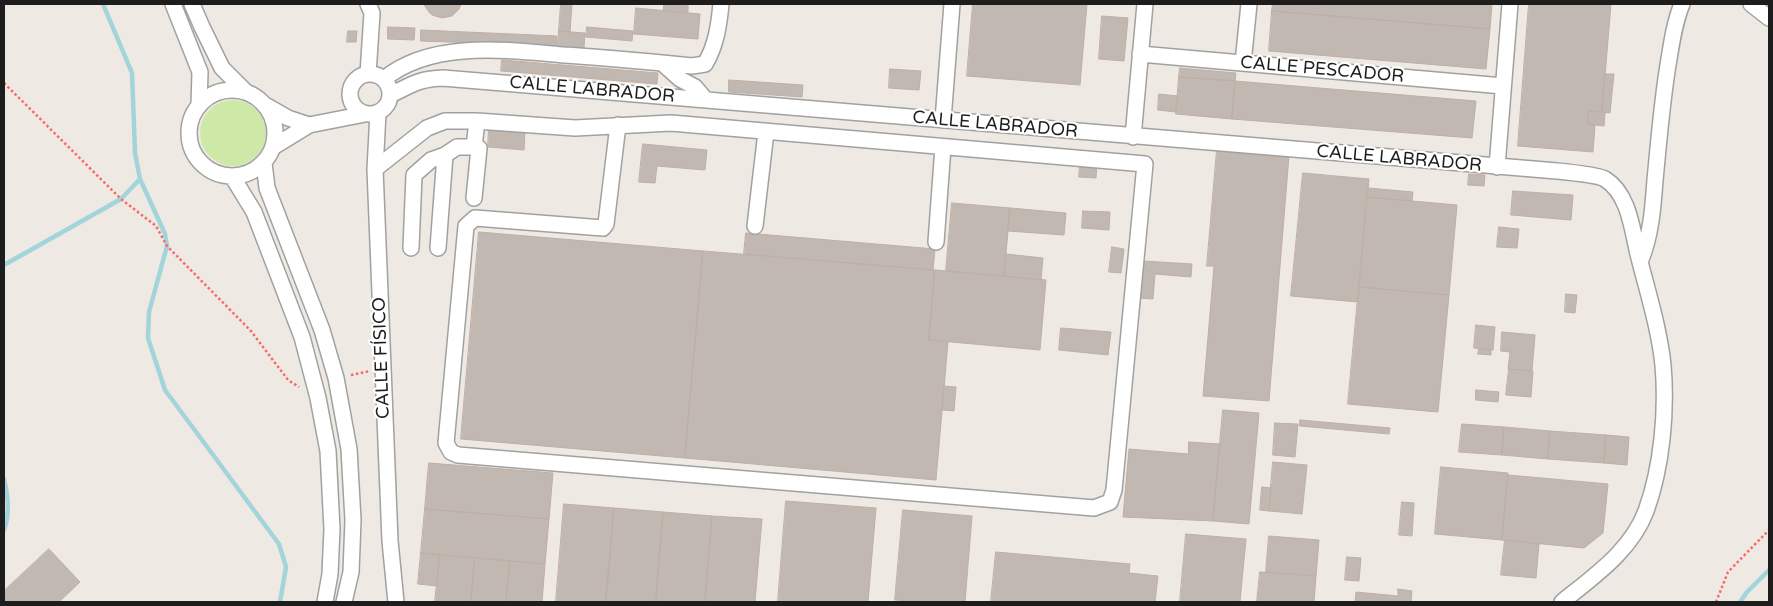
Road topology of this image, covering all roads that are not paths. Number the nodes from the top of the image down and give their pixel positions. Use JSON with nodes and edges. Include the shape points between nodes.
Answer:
{"nodes":[{"id":1,"x":173,"y":4,"type":"edge"},
{"id":2,"x":192,"y":4,"type":"edge"},
{"id":3,"x":368,"y":4,"type":"edge"},
{"id":4,"x":721,"y":4,"type":"edge"},
{"id":5,"x":952,"y":4,"type":"edge"},
{"id":6,"x":1145,"y":4,"type":"edge"},
{"id":7,"x":1249,"y":4,"type":"edge"},
{"id":8,"x":1510,"y":4,"type":"edge"},
{"id":9,"x":1682,"y":4,"type":"edge"},
{"id":10,"x":1751,"y":4,"type":"edge"},
{"id":11,"x":1769,"y":18,"type":"edge"},
{"id":12,"x":1140,"y":54,"type":"junction"},
{"id":13,"x":662,"y":63,"type":"junction"},
{"id":14,"x":1243,"y":63,"type":"junction"},
{"id":15,"x":368,"y":74,"type":"junction"},
{"id":16,"x":384,"y":79,"type":"junction"},
{"id":17,"x":1504,"y":86,"type":"junction"},
{"id":18,"x":245,"y":91,"type":"junction"},
{"id":19,"x":349,"y":94,"type":"junction"},
{"id":20,"x":390,"y":95,"type":"junction"},
{"id":21,"x":706,"y":100,"type":"junction"},
{"id":22,"x":199,"y":106,"type":"junction"},
{"id":23,"x":266,"y":106,"type":"junction"},
{"id":24,"x":371,"y":113,"type":"junction"},
{"id":25,"x":943,"y":120,"type":"junction"},
{"id":26,"x":477,"y":121,"type":"junction"},
{"id":27,"x":328,"y":122,"type":"junction"},
{"id":28,"x":309,"y":125,"type":"junction"},
{"id":29,"x":618,"y":125,"type":"junction"},
{"id":30,"x":766,"y":132,"type":"junction"},
{"id":31,"x":1134,"y":136,"type":"junction"},
{"id":32,"x":273,"y":147,"type":"junction"},
{"id":33,"x":474,"y":147,"type":"junction"},
{"id":34,"x":944,"y":147,"type":"junction"},
{"id":35,"x":445,"y":155,"type":"junction"},
{"id":36,"x":264,"y":163,"type":"junction"},
{"id":37,"x":1497,"y":167,"type":"junction"},
{"id":38,"x":375,"y":168,"type":"junction"},
{"id":39,"x":232,"y":176,"type":"junction"},
{"id":40,"x":474,"y":198,"type":"dead end"},
{"id":41,"x":755,"y":226,"type":"dead end"},
{"id":42,"x":936,"y":242,"type":"dead end"},
{"id":43,"x":412,"y":248,"type":"dead end"},
{"id":44,"x":438,"y":248,"type":"dead end"},
{"id":45,"x":1640,"y":262,"type":"junction"},
{"id":46,"x":324,"y":602,"type":"edge"},
{"id":47,"x":344,"y":602,"type":"edge"},
{"id":48,"x":396,"y":602,"type":"edge"},
{"id":49,"x":1562,"y":602,"type":"edge"}],
"edges":[{"from":1,"to":22,"type":"street","via":[[200,72]]},
{"from":2,"to":18,"type":"street","via":[[222,68]]},
{"from":3,"to":15,"type":"street","via":[[372,13]]},
{"from":4,"to":13,"type":"street","via":[[711,54],[704,64]]},
{"from":5,"to":25,"type":"street"},
{"from":6,"to":12,"type":"street"},
{"from":7,"to":14,"type":"street"},
{"from":8,"to":17,"type":"street"},
{"from":9,"to":45,"type":"street","via":[[1663,92],[1652,216]]},
{"from":10,"to":11,"type":"street"},
{"from":12,"to":14,"type":"street","name":"CALLE PESCADOR"},
{"from":12,"to":31,"type":"street"},
{"from":13,"to":16,"type":"street","via":[[503,50],[461,51],[421,58],[396,68]]},
{"from":13,"to":21,"type":"street","via":[[695,87]]},
{"from":14,"to":17,"type":"street","name":"CALLE PESCADOR"},
{"from":15,"to":16,"type":"street"},
{"from":15,"to":19,"type":"street","via":[[354,81]]},
{"from":16,"to":20,"type":"street"},
{"from":17,"to":37,"type":"street"},
{"from":18,"to":22,"type":"street","via":[[228,90],[212,95]]},
{"from":18,"to":23,"type":"street"},
{"from":19,"to":24,"type":"street","via":[[354,106]]},
{"from":19,"to":27,"type":"street"},
{"from":20,"to":21,"type":"street","name":"CALLE LABRADOR","via":[[426,78],[443,78]]},
{"from":20,"to":24,"type":"street","via":[[387,104]]},
{"from":21,"to":25,"type":"street","name":"CALLE LABRADOR"},
{"from":22,"to":39,"type":"street","via":[[189,131],[197,158],[206,168]]},
{"from":23,"to":28,"type":"street"},
{"from":23,"to":32,"type":"street","via":[[276,129]]},
{"from":24,"to":27,"type":"street"},
{"from":24,"to":38,"type":"street","name":"CALLE FÍSICO"},
{"from":25,"to":31,"type":"street","name":"CALLE LABRADOR"},
{"from":26,"to":29,"type":"street","via":[[575,128]]},
{"from":26,"to":33,"type":"street"},
{"from":26,"to":38,"type":"street","via":[[445,121],[427,128]]},
{"from":27,"to":28,"type":"street"},
{"from":28,"to":32,"type":"street"},
{"from":29,"to":30,"type":"street","via":[[671,123]]},
{"from":29,"to":34,"type":"street","via":[[603,228],[475,218],[466,226],[446,443],[451,452],[1094,508],[1110,502],[1114,490],[1145,164]]},
{"from":30,"to":34,"type":"street"},
{"from":30,"to":41,"type":"street"},
{"from":31,"to":37,"type":"street","name":"CALLE LABRADOR"},
{"from":32,"to":36,"type":"street"},
{"from":33,"to":35,"type":"street","via":[[457,147]]},
{"from":33,"to":40,"type":"street","via":[[480,148]]},
{"from":34,"to":42,"type":"street"},
{"from":35,"to":43,"type":"street","via":[[431,160],[414,175]]},
{"from":35,"to":44,"type":"street"},
{"from":36,"to":39,"type":"street","via":[[250,173]]},
{"from":36,"to":47,"type":"street","via":[[267,188],[322,330],[336,378],[349,449],[353,520],[351,572]]},
{"from":37,"to":45,"type":"street","name":"CALLE LABRADOR","via":[[1604,178],[1619,192]]},
{"from":38,"to":48,"type":"street","name":"CALLE FÍSICO","via":[[390,541]]},
{"from":39,"to":46,"type":"street","via":[[258,221],[302,337],[318,398],[328,451],[332,529],[330,574]]},
{"from":45,"to":49,"type":"street","via":[[1663,364],[1663,436],[1654,480],[1646,512],[1630,542]]}]}
